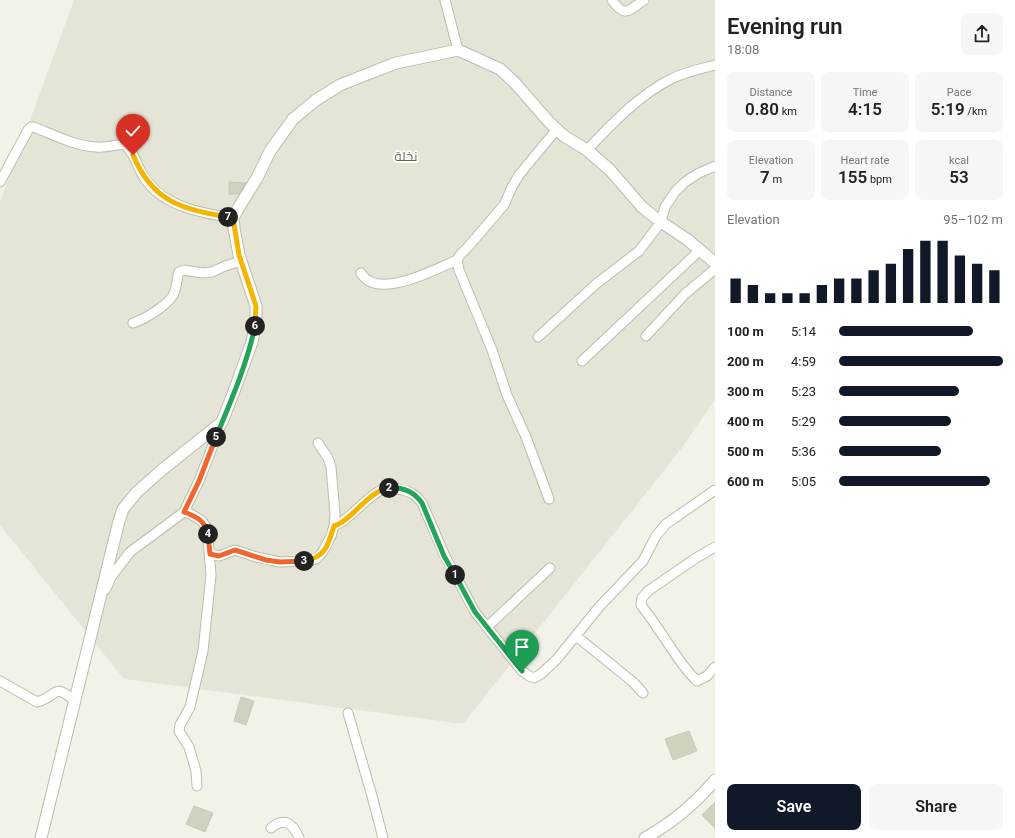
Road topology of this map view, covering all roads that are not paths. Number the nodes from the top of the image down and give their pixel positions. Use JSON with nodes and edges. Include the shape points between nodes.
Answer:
{"nodes":[{"id":1,"x":445,"y":0,"type":"edge"},
{"id":2,"x":612,"y":0,"type":"edge"},
{"id":3,"x":644,"y":0,"type":"edge"},
{"id":4,"x":458,"y":50,"type":"junction"},
{"id":5,"x":715,"y":65,"type":"edge"},
{"id":6,"x":557,"y":129,"type":"junction"},
{"id":7,"x":587,"y":150,"type":"junction"},
{"id":8,"x":715,"y":166,"type":"edge"},
{"id":9,"x":0,"y":182,"type":"edge"},
{"id":10,"x":233,"y":218,"type":"junction"},
{"id":11,"x":661,"y":222,"type":"junction"},
{"id":12,"x":700,"y":250,"type":"junction"},
{"id":13,"x":457,"y":260,"type":"junction"},
{"id":14,"x":242,"y":261,"type":"junction"},
{"id":15,"x":715,"y":263,"type":"edge"},
{"id":16,"x":715,"y":269,"type":"edge"},
{"id":17,"x":361,"y":273,"type":"dead end"},
{"id":18,"x":133,"y":323,"type":"dead end"},
{"id":19,"x":538,"y":336,"type":"dead end"},
{"id":20,"x":646,"y":336,"type":"dead end"},
{"id":21,"x":582,"y":361,"type":"dead end"},
{"id":22,"x":222,"y":422,"type":"junction"},
{"id":23,"x":318,"y":444,"type":"dead end"},
{"id":24,"x":715,"y":490,"type":"edge"},
{"id":25,"x":549,"y":499,"type":"dead end"},
{"id":26,"x":184,"y":512,"type":"junction"},
{"id":27,"x":334,"y":526,"type":"junction"},
{"id":28,"x":715,"y":547,"type":"edge"},
{"id":29,"x":210,"y":554,"type":"junction"},
{"id":30,"x":550,"y":568,"type":"dead end"},
{"id":31,"x":99,"y":604,"type":"junction"},
{"id":32,"x":487,"y":627,"type":"junction"},
{"id":33,"x":576,"y":636,"type":"junction"},
{"id":34,"x":715,"y":667,"type":"edge"},
{"id":35,"x":0,"y":681,"type":"edge"},
{"id":36,"x":643,"y":693,"type":"dead end"},
{"id":37,"x":74,"y":700,"type":"junction"},
{"id":38,"x":348,"y":713,"type":"dead end"},
{"id":39,"x":715,"y":780,"type":"edge"},
{"id":40,"x":197,"y":786,"type":"dead end"},
{"id":41,"x":271,"y":828,"type":"dead end"},
{"id":42,"x":41,"y":838,"type":"edge"},
{"id":43,"x":299,"y":838,"type":"edge"},
{"id":44,"x":383,"y":838,"type":"edge"},
{"id":45,"x":645,"y":838,"type":"edge"}],
"edges":[{"from":1,"to":4,"type":"street"},
{"from":2,"to":3,"type":"street","via":[[622,11],[627,11]]},
{"from":4,"to":6,"type":"street","via":[[500,69]]},
{"from":4,"to":10,"type":"street","via":[[396,63],[340,86],[316,100],[293,119],[270,151]]},
{"from":5,"to":7,"type":"street","via":[[671,79],[651,91],[615,120]]},
{"from":6,"to":7,"type":"street"},
{"from":6,"to":13,"type":"street","via":[[519,175],[504,205]]},
{"from":7,"to":11,"type":"street","via":[[610,170],[642,207]]},
{"from":8,"to":11,"type":"street","via":[[685,182],[675,192],[665,208]]},
{"from":9,"to":10,"type":"street","via":[[28,130],[34,127],[72,143],[89,147],[124,144],[131,151],[145,179],[160,195],[200,212]]},
{"from":10,"to":14,"type":"street"},
{"from":11,"to":12,"type":"street"},
{"from":11,"to":19,"type":"street","via":[[639,251],[596,284]]},
{"from":12,"to":15,"type":"street"},
{"from":12,"to":21,"type":"street"},
{"from":13,"to":17,"type":"street","via":[[388,285],[372,282]]},
{"from":13,"to":25,"type":"street"},
{"from":14,"to":18,"type":"street","via":[[212,272],[179,272],[175,291],[169,301],[143,320]]},
{"from":14,"to":22,"type":"street","via":[[256,306],[256,321],[252,342]]},
{"from":16,"to":20,"type":"street","via":[[685,294]]},
{"from":22,"to":26,"type":"street"},
{"from":22,"to":31,"type":"street","via":[[163,469],[123,510]]},
{"from":23,"to":27,"type":"street","via":[[331,467]]},
{"from":24,"to":33,"type":"street","via":[[666,524],[656,536],[643,561],[599,607]]},
{"from":26,"to":29,"type":"street","via":[[202,521],[207,528]]},
{"from":26,"to":31,"type":"street","via":[[130,552],[111,577]]},
{"from":27,"to":29,"type":"street","via":[[328,545],[316,559],[280,562],[235,550],[219,556]]},
{"from":27,"to":32,"type":"street","via":[[343,522],[384,489],[408,491],[416,496],[422,503],[448,562],[475,612]]},
{"from":28,"to":34,"type":"street","via":[[648,591],[641,604],[678,660],[697,681],[707,676]]},
{"from":29,"to":40,"type":"street","via":[[212,576],[203,651],[190,707],[179,731],[189,747],[196,771]]},
{"from":30,"to":32,"type":"street"},
{"from":31,"to":37,"type":"street"},
{"from":32,"to":33,"type":"street","via":[[522,671],[534,678],[557,659]]},
{"from":33,"to":36,"type":"street"},
{"from":35,"to":37,"type":"street","via":[[37,702],[58,691]]},
{"from":37,"to":42,"type":"street"},
{"from":38,"to":44,"type":"street"},
{"from":39,"to":45,"type":"street","via":[[693,804],[660,830]]},
{"from":41,"to":43,"type":"street","via":[[282,821],[290,824]]}]}
